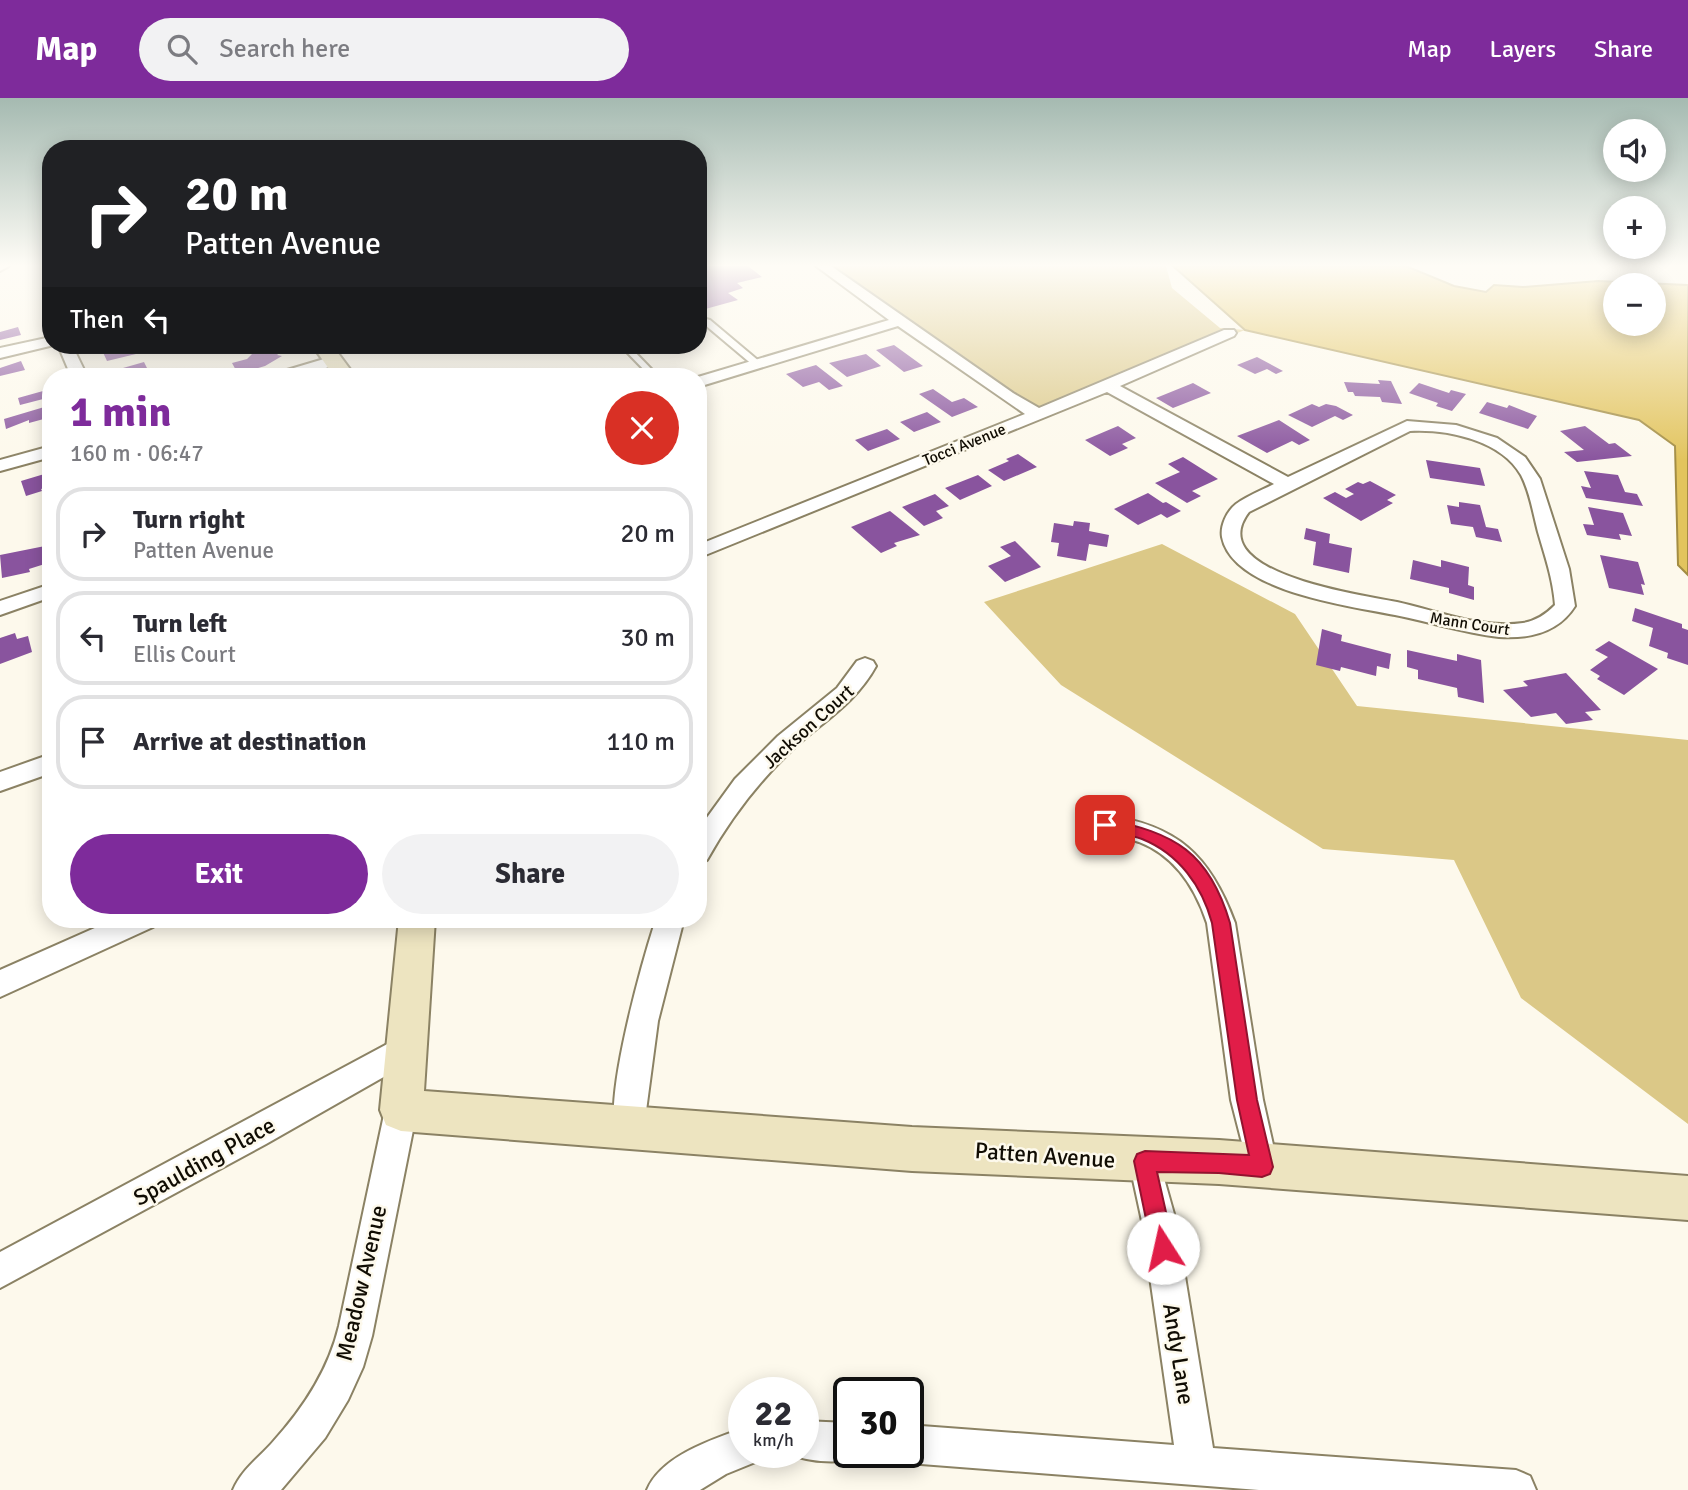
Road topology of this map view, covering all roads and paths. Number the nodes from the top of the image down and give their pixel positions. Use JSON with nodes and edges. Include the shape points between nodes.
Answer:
{"nodes":[{"id":1,"x":718,"y":331,"type":"edge"},
{"id":2,"x":867,"y":331,"type":"edge"},
{"id":3,"x":914,"y":331,"type":"edge"},
{"id":4,"x":1229,"y":333,"type":"dead end"},
{"id":5,"x":42,"y":343,"type":"edge"},
{"id":6,"x":0,"y":354,"type":"edge"},
{"id":7,"x":633,"y":354,"type":"edge"},
{"id":8,"x":335,"y":363,"type":"edge"},
{"id":9,"x":757,"y":364,"type":"junction"},
{"id":10,"x":315,"y":368,"type":"edge"},
{"id":11,"x":646,"y":368,"type":"edge"},
{"id":12,"x":707,"y":379,"type":"edge"},
{"id":13,"x":1108,"y":386,"type":"junction"},
{"id":14,"x":1038,"y":414,"type":"junction"},
{"id":15,"x":42,"y":444,"type":"edge"},
{"id":16,"x":42,"y":454,"type":"edge"},
{"id":17,"x":0,"y":456,"type":"edge"},
{"id":18,"x":0,"y":466,"type":"edge"},
{"id":19,"x":1287,"y":484,"type":"junction"},
{"id":20,"x":707,"y":548,"type":"edge"},
{"id":21,"x":42,"y":593,"type":"edge"},
{"id":22,"x":0,"y":608,"type":"edge"},
{"id":23,"x":865,"y":666,"type":"dead end"},
{"id":24,"x":42,"y":766,"type":"edge"},
{"id":25,"x":0,"y":782,"type":"edge"},
{"id":26,"x":1105,"y":825,"type":"dead end"},
{"id":27,"x":707,"y":839,"type":"edge"},
{"id":28,"x":123,"y":928,"type":"edge"},
{"id":29,"x":415,"y":928,"type":"edge"},
{"id":30,"x":667,"y":928,"type":"edge"},
{"id":31,"x":0,"y":984,"type":"edge"},
{"id":32,"x":406,"y":1048,"type":"junction"},
{"id":33,"x":401,"y":1110,"type":"junction"},
{"id":34,"x":628,"y":1126,"type":"junction"},
{"id":35,"x":1145,"y":1161,"type":"junction"},
{"id":36,"x":1262,"y":1167,"type":"junction"},
{"id":37,"x":1688,"y":1198,"type":"edge"},
{"id":38,"x":0,"y":1271,"type":"edge"},
{"id":39,"x":924,"y":1445,"type":"edge"},
{"id":40,"x":728,"y":1452,"type":"edge"},
{"id":41,"x":1196,"y":1465,"type":"junction"},
{"id":42,"x":253,"y":1490,"type":"edge"},
{"id":43,"x":667,"y":1490,"type":"edge"},
{"id":44,"x":1516,"y":1490,"type":"edge"}],
"edges":[{"from":1,"to":9,"type":"lane"},
{"from":2,"to":9,"type":"street"},
{"from":3,"to":14,"type":"street"},
{"from":4,"to":13,"type":"street","name":"Tocci Avenue"},
{"from":5,"to":6,"type":"street"},
{"from":7,"to":11,"type":"lane"},
{"from":8,"to":10,"type":"street"},
{"from":9,"to":12,"type":"street"},
{"from":13,"to":14,"type":"street","name":"Tocci Avenue"},
{"from":13,"to":19,"type":"street"},
{"from":14,"to":20,"type":"street","name":"Tocci Avenue"},
{"from":15,"to":17,"type":"street"},
{"from":16,"to":18,"type":"street"},
{"from":19,"to":19,"type":"street","name":"Mann Court","via":[[1407,426],[1449,428],[1483,439],[1514,456],[1527,470],[1560,572],[1565,606],[1544,625],[1515,631],[1452,622],[1285,583],[1242,555],[1231,527],[1242,508]]},
{"from":21,"to":22,"type":"street"},
{"from":23,"to":27,"type":"street","name":"Jackson Court","via":[[850,691],[759,769]]},
{"from":24,"to":25,"type":"street"},
{"from":26,"to":36,"type":"street","via":[[1145,833],[1181,853],[1216,905]]},
{"from":28,"to":31,"type":"street"},
{"from":29,"to":32,"type":"street","name":"Meadow Avenue"},
{"from":30,"to":34,"type":"street","via":[[634,1071]]},
{"from":32,"to":33,"type":"street","name":"Meadow Avenue"},
{"from":32,"to":38,"type":"street","name":"Spaulding Place"},
{"from":33,"to":34,"type":"street","name":"Patten Avenue"},
{"from":33,"to":42,"type":"street","name":"Meadow Avenue","via":[[352,1347],[334,1388],[304,1436]]},
{"from":34,"to":35,"type":"street","name":"Patten Avenue"},
{"from":35,"to":36,"type":"street","name":"Patten Avenue"},
{"from":35,"to":41,"type":"street","name":"Andy Lane","via":[[1159,1221]]},
{"from":36,"to":37,"type":"street","name":"Patten Avenue"},
{"from":39,"to":41,"type":"street"},
{"from":40,"to":43,"type":"street","via":[[698,1466]]},
{"from":41,"to":44,"type":"street"}]}
